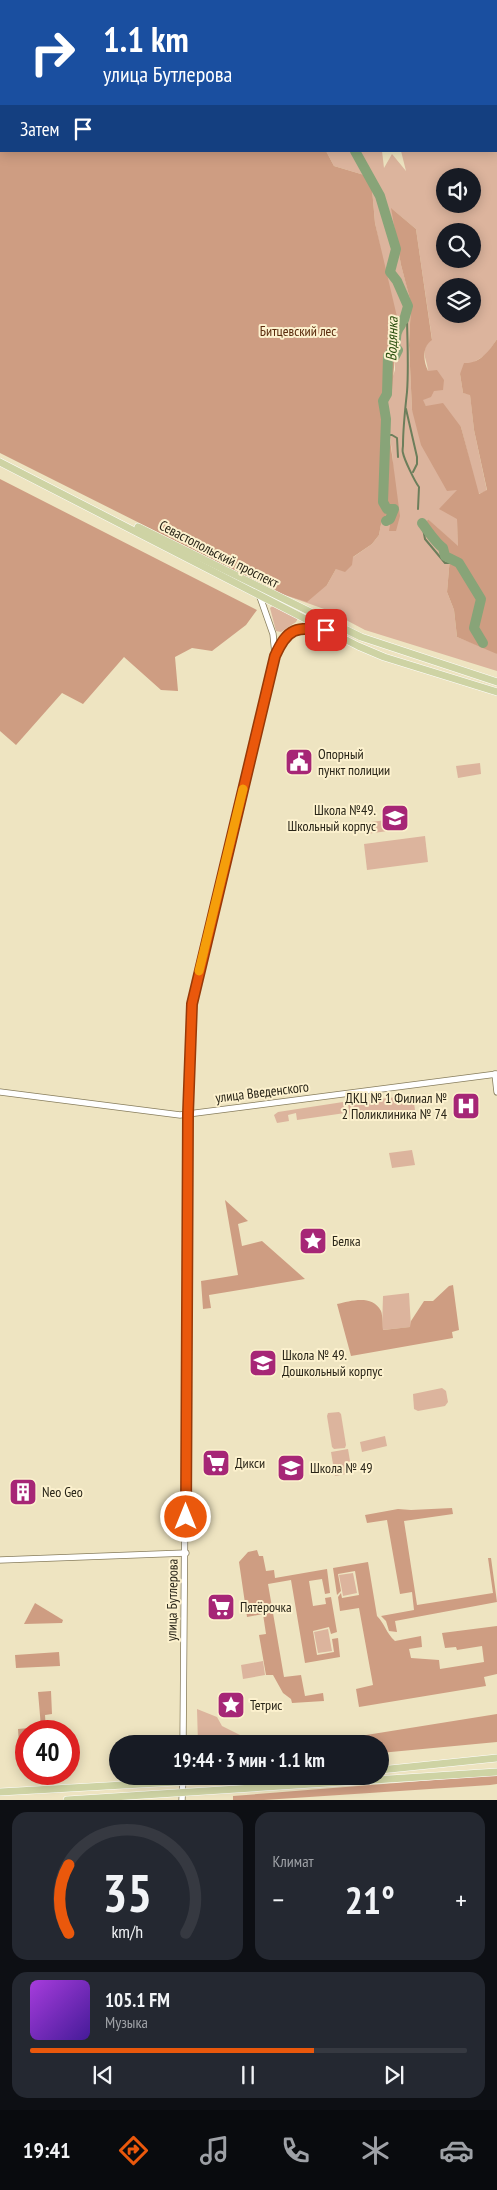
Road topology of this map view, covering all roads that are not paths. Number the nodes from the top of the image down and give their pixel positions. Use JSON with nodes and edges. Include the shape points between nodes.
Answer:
{"nodes":[{"id":1,"x":0,"y":458,"type":"edge"},
{"id":2,"x":0,"y":462,"type":"edge"},
{"id":3,"x":259,"y":594,"type":"junction"},
{"id":4,"x":326,"y":630,"type":"junction"},
{"id":5,"x":275,"y":656,"type":"junction"},
{"id":6,"x":431,"y":661,"type":"junction"},
{"id":7,"x":428,"y":671,"type":"junction"},
{"id":8,"x":497,"y":682,"type":"edge"},
{"id":9,"x":497,"y":692,"type":"edge"},
{"id":10,"x":496,"y":1074,"type":"edge"},
{"id":11,"x":0,"y":1092,"type":"edge"},
{"id":12,"x":497,"y":1092,"type":"edge"},
{"id":13,"x":188,"y":1114,"type":"junction"},
{"id":14,"x":186,"y":1553,"type":"junction"},
{"id":15,"x":0,"y":1560,"type":"edge"},
{"id":16,"x":183,"y":1735,"type":"edge"},
{"id":17,"x":497,"y":1758,"type":"edge"},
{"id":18,"x":389,"y":1769,"type":"edge"},
{"id":19,"x":497,"y":1772,"type":"edge"},
{"id":20,"x":109,"y":1784,"type":"edge"},
{"id":21,"x":0,"y":1792,"type":"edge"},
{"id":22,"x":183,"y":1796,"type":"edge"},
{"id":23,"x":67,"y":1800,"type":"edge"}],
"edges":[{"from":1,"to":6,"type":"main road","name":"Севастопольский проспект","via":[[334,625],[383,646]]},
{"from":2,"to":3,"type":"main road","name":"Севастопольский проспект"},
{"from":3,"to":4,"type":"main road","name":"Севастопольский проспект"},
{"from":3,"to":5,"type":"street","name":"улица Бутлерова","via":[[273,634]]},
{"from":4,"to":5,"type":"street","name":"улица Бутлерова","via":[[292,630],[282,640]]},
{"from":4,"to":7,"type":"main road","name":"Севастопольский проспект","via":[[384,657]]},
{"from":5,"to":13,"type":"street","name":"улица Бутлерова","via":[[195,988]]},
{"from":6,"to":7,"type":"street","via":[[425,664]]},
{"from":6,"to":8,"type":"main road","name":"Севастопольский проспект"},
{"from":7,"to":9,"type":"main road","name":"Севастопольский проспект"},
{"from":10,"to":12,"type":"street"},
{"from":10,"to":13,"type":"street","name":"улица Введенского"},
{"from":11,"to":13,"type":"street","name":"улица Введенского"},
{"from":13,"to":14,"type":"street","name":"улица Бутлерова"},
{"from":14,"to":15,"type":"street"},
{"from":14,"to":16,"type":"street","name":"улица Бутлерова"},
{"from":17,"to":18,"type":"main road"},
{"from":19,"to":22,"type":"main road"},
{"from":20,"to":21,"type":"main road"},
{"from":22,"to":23,"type":"main road"}]}
